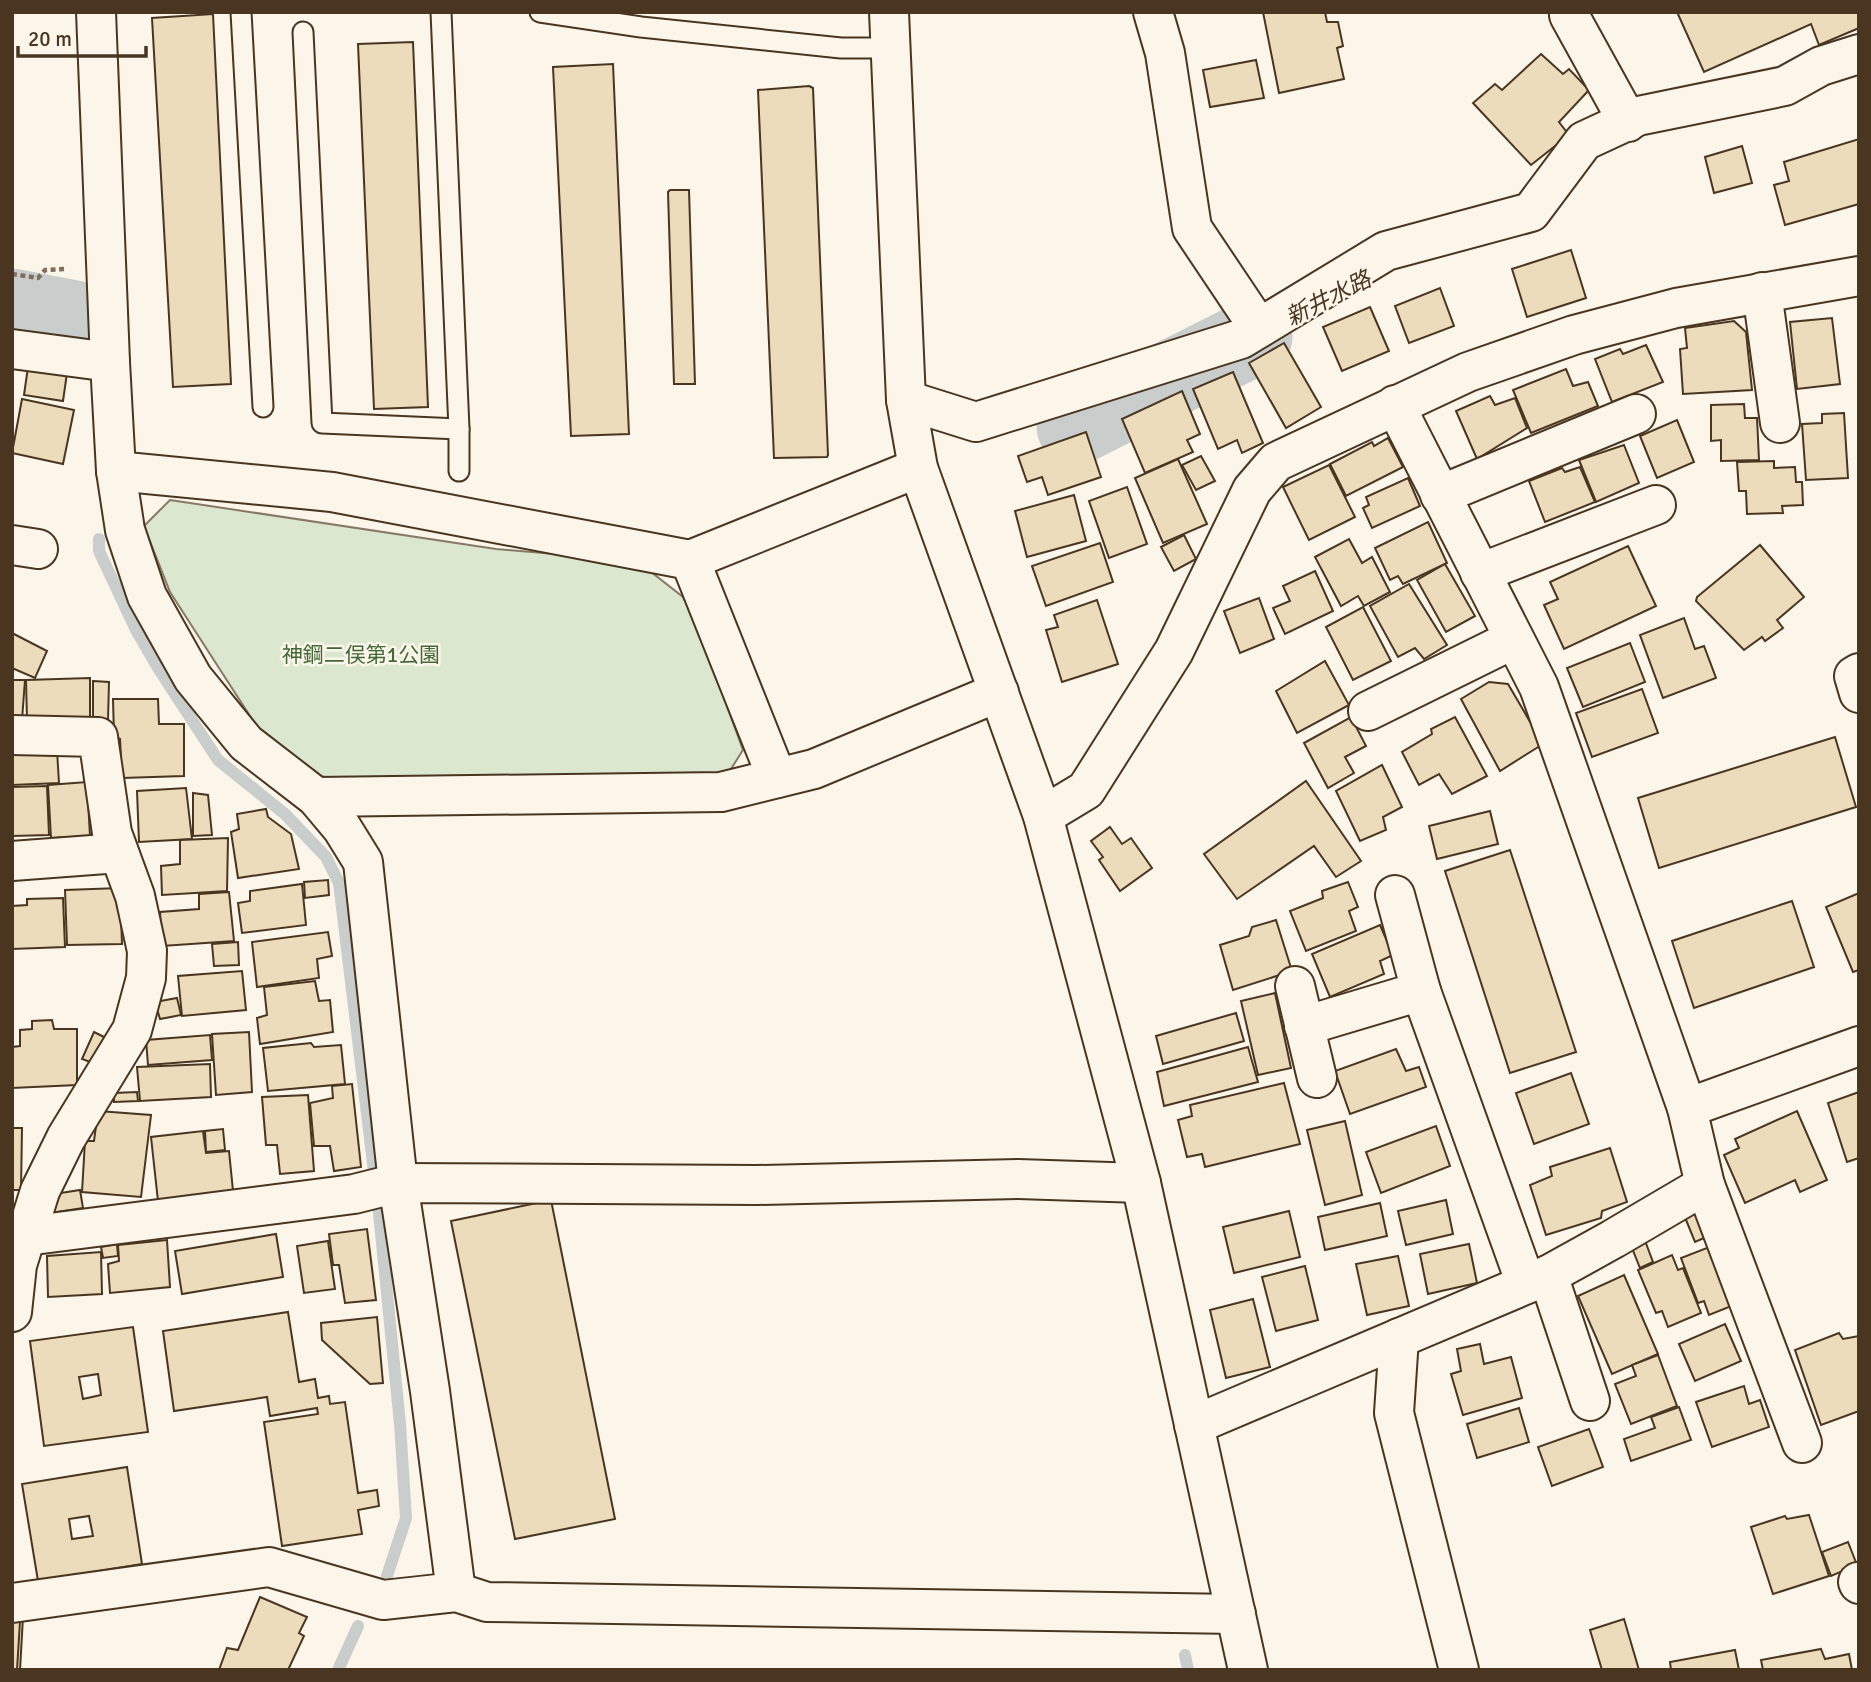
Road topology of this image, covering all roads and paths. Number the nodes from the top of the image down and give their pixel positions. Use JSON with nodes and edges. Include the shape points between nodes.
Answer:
{"nodes":[{"id":1,"x":96,"y":12,"type":"edge"},
{"id":2,"x":241,"y":12,"type":"edge"},
{"id":3,"x":441,"y":12,"type":"edge"},
{"id":4,"x":540,"y":12,"type":"edge"},
{"id":5,"x":1153,"y":12,"type":"edge"},
{"id":6,"x":1569,"y":15,"type":"dead end"},
{"id":7,"x":890,"y":30,"type":"edge"},
{"id":8,"x":303,"y":32,"type":"dead end"},
{"id":9,"x":1859,"y":54,"type":"edge"},
{"id":10,"x":1628,"y":122,"type":"junction"},
{"id":11,"x":12,"y":274,"type":"edge"},
{"id":12,"x":1859,"y":275,"type":"edge"},
{"id":13,"x":38,"y":278,"type":"dead end"},
{"id":14,"x":1762,"y":292,"type":"junction"},
{"id":15,"x":1259,"y":328,"type":"junction"},
{"id":16,"x":12,"y":349,"type":"edge"},
{"id":17,"x":110,"y":362,"type":"junction"},
{"id":18,"x":906,"y":400,"type":"junction"},
{"id":19,"x":1395,"y":405,"type":"junction"},
{"id":20,"x":263,"y":407,"type":"dead end"},
{"id":21,"x":1636,"y":414,"type":"dead end"},
{"id":22,"x":1780,"y":423,"type":"dead end"},
{"id":23,"x":459,"y":429,"type":"junction"},
{"id":24,"x":918,"y":468,"type":"junction"},
{"id":25,"x":116,"y":471,"type":"junction"},
{"id":26,"x":459,"y":471,"type":"dead end"},
{"id":27,"x":1440,"y":495,"type":"junction"},
{"id":28,"x":1656,"y":505,"type":"dead end"},
{"id":29,"x":690,"y":559,"type":"junction"},
{"id":30,"x":1480,"y":573,"type":"junction"},
{"id":31,"x":1514,"y":639,"type":"junction"},
{"id":32,"x":1859,"y":673,"type":"edge"},
{"id":33,"x":999,"y":692,"type":"junction"},
{"id":34,"x":1859,"y":693,"type":"edge"},
{"id":35,"x":1368,"y":710,"type":"dead end"},
{"id":36,"x":12,"y":734,"type":"edge"},
{"id":37,"x":777,"y":778,"type":"junction"},
{"id":38,"x":316,"y":797,"type":"junction"},
{"id":39,"x":1043,"y":816,"type":"junction"},
{"id":40,"x":119,"y":853,"type":"junction"},
{"id":41,"x":12,"y":861,"type":"edge"},
{"id":42,"x":1395,"y":895,"type":"dead end"},
{"id":43,"x":1295,"y":986,"type":"dead end"},
{"id":44,"x":1421,"y":991,"type":"junction"},
{"id":45,"x":1304,"y":1026,"type":"junction"},
{"id":46,"x":1859,"y":1046,"type":"edge"},
{"id":47,"x":1317,"y":1078,"type":"dead end"},
{"id":48,"x":1687,"y":1108,"type":"junction"},
{"id":49,"x":1141,"y":1182,"type":"junction"},
{"id":50,"x":398,"y":1183,"type":"junction"},
{"id":51,"x":1705,"y":1185,"type":"junction"},
{"id":52,"x":26,"y":1236,"type":"junction"},
{"id":53,"x":1537,"y":1279,"type":"junction"},
{"id":54,"x":12,"y":1312,"type":"edge"},
{"id":55,"x":1399,"y":1338,"type":"junction"},
{"id":56,"x":1590,"y":1401,"type":"dead end"},
{"id":57,"x":1194,"y":1425,"type":"junction"},
{"id":58,"x":1802,"y":1443,"type":"dead end"},
{"id":59,"x":456,"y":1592,"type":"junction"},
{"id":60,"x":12,"y":1603,"type":"edge"},
{"id":61,"x":1236,"y":1614,"type":"junction"},
{"id":62,"x":1248,"y":1670,"type":"edge"},
{"id":63,"x":1459,"y":1670,"type":"edge"}],
"edges":[{"from":1,"to":17,"type":"street"},
{"from":2,"to":20,"type":"lane"},
{"from":3,"to":23,"type":"lane"},
{"from":4,"to":7,"type":"lane","via":[[841,48]]},
{"from":5,"to":15,"type":"street","via":[[1165,52],[1192,229]]},
{"from":6,"to":10,"type":"street"},
{"from":7,"to":18,"type":"street"},
{"from":8,"to":23,"type":"lane","via":[[322,424]]},
{"from":9,"to":10,"type":"street","via":[[1821,66],[1785,86],[1638,116]]},
{"from":10,"to":15,"type":"street","via":[[1584,141],[1531,212],[1386,251]]},
{"from":11,"to":13,"type":"path"},
{"from":12,"to":14,"type":"street"},
{"from":14,"to":19,"type":"street","via":[[1676,308],[1574,335],[1468,372]]},
{"from":14,"to":22,"type":"street"},
{"from":15,"to":18,"type":"street","via":[[1241,339],[976,422]]},
{"from":16,"to":17,"type":"street"},
{"from":17,"to":25,"type":"street"},
{"from":18,"to":24,"type":"street"},
{"from":19,"to":27,"type":"street"},
{"from":19,"to":39,"type":"street","via":[[1276,462],[1252,489],[1174,651],[1086,790]]},
{"from":21,"to":27,"type":"street"},
{"from":23,"to":26,"type":"lane"},
{"from":24,"to":29,"type":"street"},
{"from":24,"to":33,"type":"street"},
{"from":25,"to":29,"type":"street","via":[[332,492]]},
{"from":25,"to":38,"type":"street","via":[[125,530],[146,596],[193,678],[246,743]]},
{"from":27,"to":30,"type":"street"},
{"from":28,"to":30,"type":"street"},
{"from":29,"to":37,"type":"street"},
{"from":30,"to":31,"type":"street"},
{"from":31,"to":35,"type":"street"},
{"from":31,"to":48,"type":"street","via":[[1539,687]]},
{"from":32,"to":34,"type":"street","via":[[1854,676]]},
{"from":33,"to":37,"type":"street","via":[[814,769]]},
{"from":33,"to":39,"type":"street"},
{"from":36,"to":40,"type":"street","via":[[97,737]]},
{"from":37,"to":38,"type":"street","via":[[721,792]]},
{"from":38,"to":50,"type":"street","via":[[363,862]]},
{"from":39,"to":49,"type":"street"},
{"from":40,"to":41,"type":"street"},
{"from":40,"to":52,"type":"street","via":[[135,896],[147,951],[146,978],[132,1030],[52,1164]]},
{"from":42,"to":44,"type":"street"},
{"from":43,"to":45,"type":"street"},
{"from":44,"to":45,"type":"street"},
{"from":44,"to":53,"type":"street"},
{"from":45,"to":47,"type":"street"},
{"from":46,"to":48,"type":"street"},
{"from":48,"to":51,"type":"street"},
{"from":49,"to":50,"type":"street"},
{"from":49,"to":57,"type":"street"},
{"from":50,"to":52,"type":"street","via":[[354,1194]]},
{"from":50,"to":59,"type":"street"},
{"from":51,"to":53,"type":"street"},
{"from":51,"to":58,"type":"street"},
{"from":52,"to":54,"type":"street","via":[[17,1265]]},
{"from":53,"to":55,"type":"street"},
{"from":53,"to":56,"type":"street"},
{"from":55,"to":57,"type":"street"},
{"from":55,"to":63,"type":"street","via":[[1394,1413]]},
{"from":57,"to":61,"type":"street"},
{"from":59,"to":60,"type":"street","via":[[383,1600],[269,1567]]},
{"from":59,"to":61,"type":"street","via":[[487,1602]]},
{"from":61,"to":62,"type":"street"}]}
